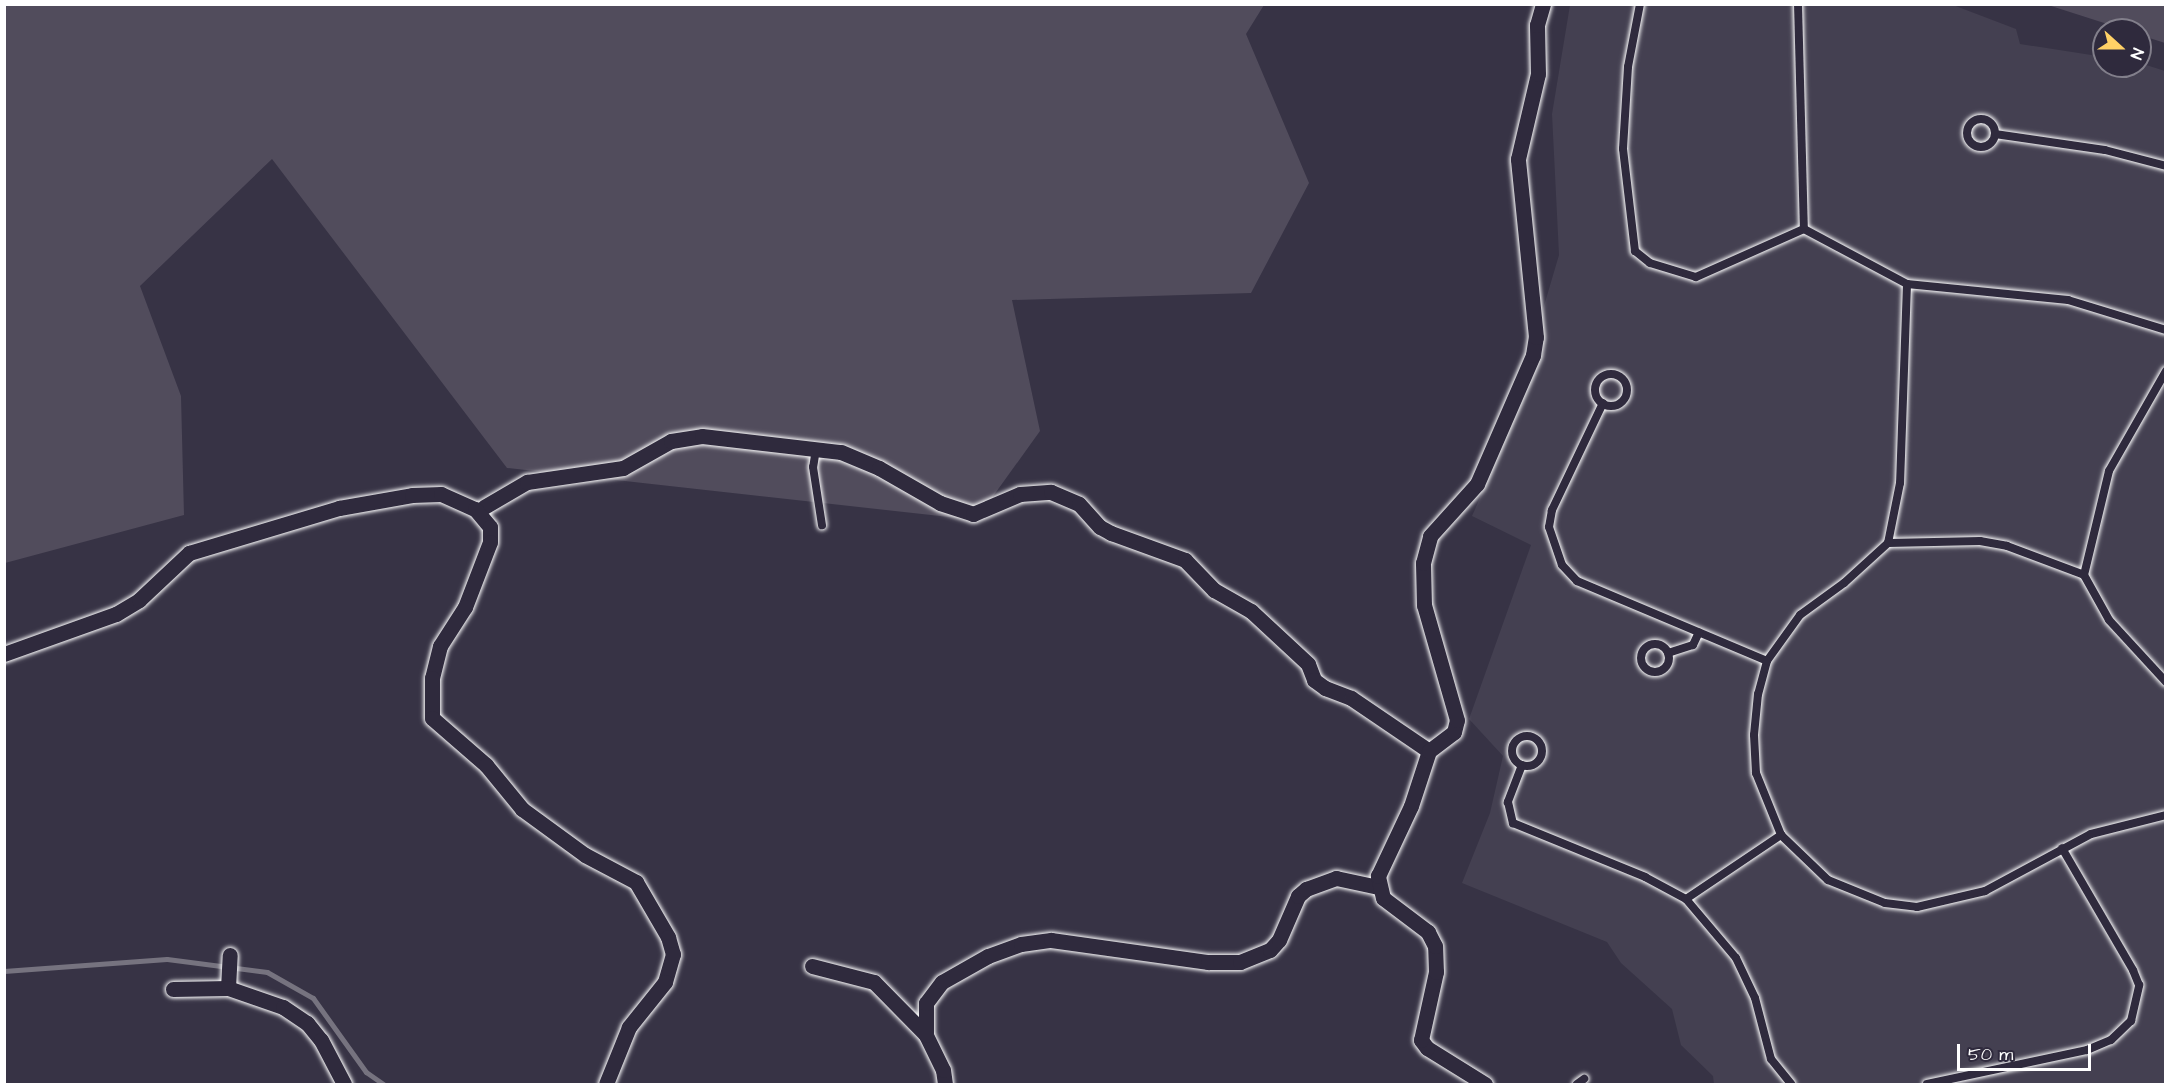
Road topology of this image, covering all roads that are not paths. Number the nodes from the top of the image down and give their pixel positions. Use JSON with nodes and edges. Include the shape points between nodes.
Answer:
{"nodes":[{"id":1,"x":1543,"y":4,"type":"edge"},
{"id":2,"x":1640,"y":4,"type":"edge"},
{"id":3,"x":1798,"y":4,"type":"edge"},
{"id":4,"x":1995,"y":134,"type":"dead end"},
{"id":5,"x":2166,"y":166,"type":"edge"},
{"id":6,"x":1804,"y":230,"type":"junction"},
{"id":7,"x":1907,"y":284,"type":"junction"},
{"id":8,"x":2166,"y":330,"type":"edge"},
{"id":9,"x":2166,"y":371,"type":"edge"},
{"id":10,"x":1603,"y":403,"type":"junction"},
{"id":11,"x":816,"y":447,"type":"junction"},
{"id":12,"x":484,"y":507,"type":"dead end"},
{"id":13,"x":822,"y":525,"type":"dead end"},
{"id":14,"x":1888,"y":543,"type":"junction"},
{"id":15,"x":2084,"y":574,"type":"junction"},
{"id":16,"x":1699,"y":632,"type":"junction"},
{"id":17,"x":1668,"y":653,"type":"dead end"},
{"id":18,"x":4,"y":654,"type":"edge"},
{"id":19,"x":1767,"y":661,"type":"junction"},
{"id":20,"x":2166,"y":682,"type":"edge"},
{"id":21,"x":1429,"y":751,"type":"junction"},
{"id":22,"x":1522,"y":765,"type":"junction"},
{"id":23,"x":2166,"y":815,"type":"edge"},
{"id":24,"x":1781,"y":836,"type":"junction"},
{"id":25,"x":2062,"y":848,"type":"junction"},
{"id":26,"x":1378,"y":887,"type":"junction"},
{"id":27,"x":1686,"y":899,"type":"junction"},
{"id":28,"x":230,"y":958,"type":"dead end"},
{"id":29,"x":812,"y":966,"type":"dead end"},
{"id":30,"x":229,"y":985,"type":"junction"},
{"id":31,"x":173,"y":989,"type":"dead end"},
{"id":32,"x":927,"y":1035,"type":"junction"},
{"id":33,"x":344,"y":1084,"type":"edge"},
{"id":34,"x":606,"y":1084,"type":"edge"},
{"id":35,"x":945,"y":1084,"type":"edge"},
{"id":36,"x":1485,"y":1084,"type":"edge"},
{"id":37,"x":1791,"y":1084,"type":"edge"},
{"id":38,"x":1927,"y":1084,"type":"edge"}],
"edges":[{"from":1,"to":21,"type":"street","via":[[1537,25],[1538,74],[1518,159],[1536,338],[1533,355],[1477,484],[1430,536],[1424,563],[1424,605],[1457,720],[1454,732]]},
{"from":2,"to":6,"type":"lane","via":[[1628,67],[1623,149],[1635,251],[1650,263],[1696,277]]},
{"from":3,"to":6,"type":"lane"},
{"from":4,"to":5,"type":"lane","via":[[2105,150]]},
{"from":6,"to":7,"type":"lane"},
{"from":7,"to":8,"type":"lane","via":[[2068,300]]},
{"from":7,"to":14,"type":"lane","via":[[1900,483]]},
{"from":9,"to":15,"type":"lane","via":[[2109,471]]},
{"from":10,"to":10,"type":"lane","via":[[1613,405],[1625,397],[1625,383],[1618,376],[1609,374],[1599,379],[1596,394]]},
{"from":10,"to":16,"type":"lane","via":[[1552,510],[1549,527],[1553,545],[1562,565],[1577,581]]},
{"from":11,"to":12,"type":"street","via":[[683,437],[623,468],[527,482]]},
{"from":11,"to":13,"type":"lane","via":[[813,467]]},
{"from":11,"to":21,"type":"street","via":[[861,459],[940,503],[973,514],[1035,491],[1067,497],[1111,533],[1185,560],[1214,590],[1251,610],[1308,664],[1314,680],[1351,698]]},
{"from":14,"to":15,"type":"lane","via":[[1980,541],[2007,546]]},
{"from":14,"to":19,"type":"lane","via":[[1844,583],[1800,615]]},
{"from":15,"to":20,"type":"lane","via":[[2109,620]]},
{"from":16,"to":17,"type":"lane","via":[[1693,645]]},
{"from":16,"to":19,"type":"lane"},
{"from":18,"to":34,"type":"street","via":[[116,614],[139,600],[189,553],[339,508],[412,495],[441,494],[475,509],[490,527],[490,542],[465,607],[440,646],[432,678],[432,718],[486,765],[522,809],[585,855],[636,882],[668,937],[673,954],[672,969],[628,1028]]},
{"from":19,"to":24,"type":"lane","via":[[1754,735],[1756,773]]},
{"from":21,"to":26,"type":"street","via":[[1411,806],[1381,867]]},
{"from":22,"to":22,"type":"lane","via":[[1531,766],[1542,756],[1541,745],[1534,737],[1519,738],[1513,745],[1512,754]]},
{"from":22,"to":27,"type":"lane","via":[[1508,802],[1513,823],[1645,877]]},
{"from":23,"to":25,"type":"lane","via":[[2091,834]]},
{"from":24,"to":25,"type":"lane","via":[[1828,880],[1885,903],[1917,907],[1985,891]]},
{"from":24,"to":27,"type":"lane"},
{"from":25,"to":38,"type":"lane","via":[[2133,970],[2139,985],[2132,1021],[2111,1040],[2087,1050]]},
{"from":26,"to":32,"type":"street","via":[[1336,878],[1306,889],[1298,896],[1275,945],[1240,962],[1208,962],[1051,940],[1021,944],[964,967],[932,991],[924,1018]]},
{"from":26,"to":36,"type":"street","via":[[1391,906],[1422,927],[1435,946],[1436,972],[1421,1040],[1427,1048]]},
{"from":27,"to":37,"type":"lane","via":[[1736,958],[1755,998],[1771,1059]]},
{"from":28,"to":30,"type":"street"},
{"from":29,"to":32,"type":"street","via":[[873,982]]},
{"from":30,"to":31,"type":"street"},
{"from":30,"to":33,"type":"street","via":[[267,999],[307,1023],[321,1040]]},
{"from":32,"to":35,"type":"street"}]}
